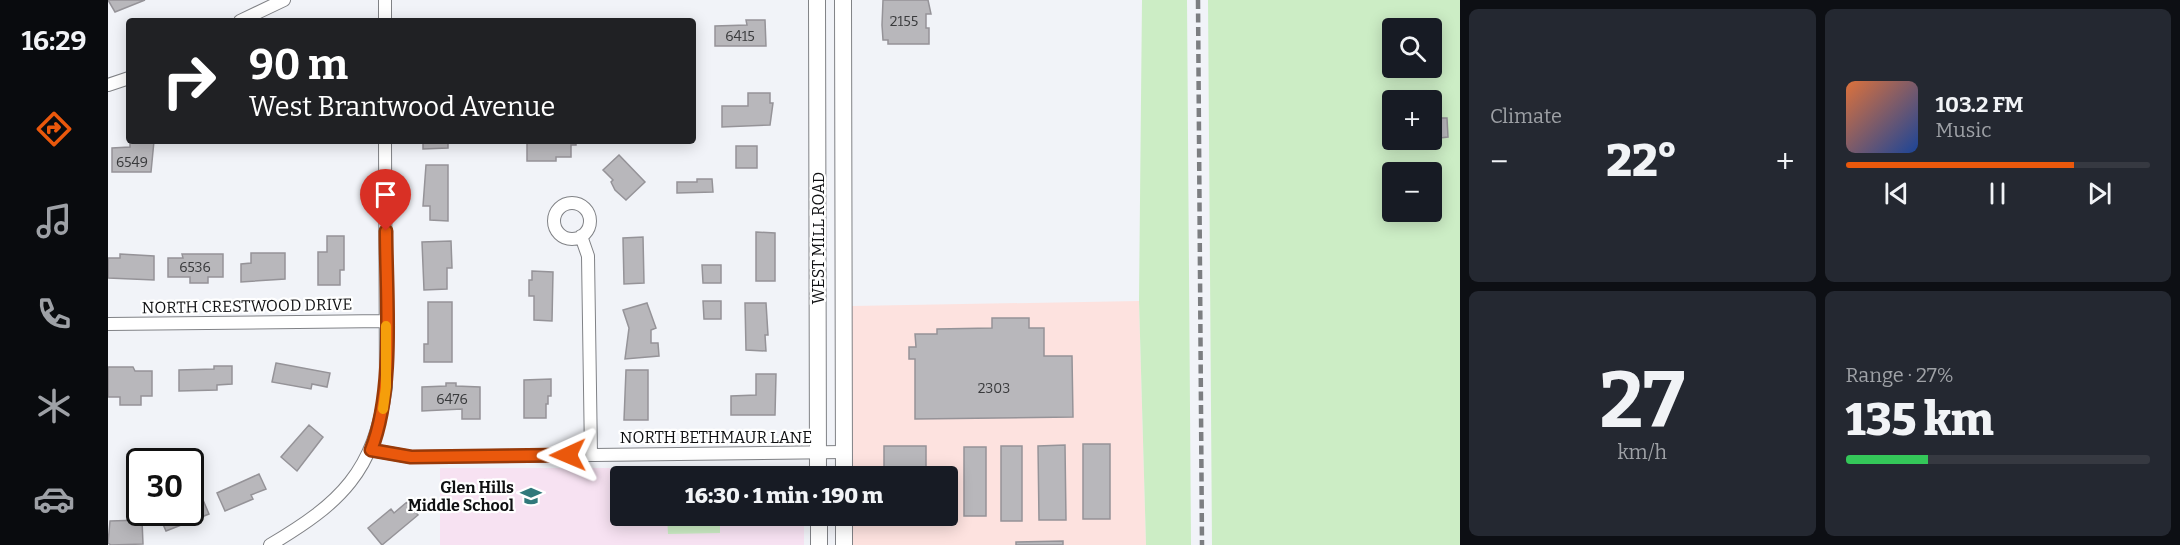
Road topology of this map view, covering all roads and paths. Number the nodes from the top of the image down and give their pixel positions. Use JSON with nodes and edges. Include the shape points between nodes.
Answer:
{"nodes":[{"id":1,"x":284,"y":0,"type":"edge"},
{"id":2,"x":386,"y":0,"type":"edge"},
{"id":3,"x":817,"y":0,"type":"edge"},
{"id":4,"x":843,"y":0,"type":"edge"},
{"id":5,"x":246,"y":18,"type":"edge"},
{"id":6,"x":386,"y":18,"type":"edge"},
{"id":7,"x":126,"y":79,"type":"edge"},
{"id":8,"x":108,"y":85,"type":"edge"},
{"id":9,"x":386,"y":144,"type":"edge"},
{"id":10,"x":581,"y":236,"type":"dead end"},
{"id":11,"x":386,"y":321,"type":"junction"},
{"id":12,"x":108,"y":324,"type":"edge"},
{"id":13,"x":371,"y":450,"type":"junction"},
{"id":14,"x":844,"y":452,"type":"junction"},
{"id":15,"x":818,"y":453,"type":"junction"},
{"id":16,"x":591,"y":454,"type":"junction"},
{"id":17,"x":818,"y":466,"type":"edge"},
{"id":18,"x":844,"y":466,"type":"edge"},
{"id":19,"x":819,"y":526,"type":"edge"},
{"id":20,"x":844,"y":526,"type":"edge"},
{"id":21,"x":270,"y":545,"type":"edge"},
{"id":22,"x":819,"y":545,"type":"edge"},
{"id":23,"x":844,"y":545,"type":"edge"}],
"edges":[{"from":1,"to":5,"type":"street"},
{"from":2,"to":6,"type":"street"},
{"from":3,"to":15,"type":"main road","name":"WEST MILL ROAD"},
{"from":4,"to":14,"type":"main road","name":"WEST MILL ROAD"},
{"from":7,"to":8,"type":"street"},
{"from":9,"to":11,"type":"street"},
{"from":10,"to":16,"type":"street","via":[[588,256]]},
{"from":11,"to":12,"type":"street","name":"NORTH CRESTWOOD DRIVE"},
{"from":11,"to":13,"type":"street","via":[[386,387],[381,422]]},
{"from":13,"to":16,"type":"street","name":"NORTH BETHMAUR LANE","via":[[411,457]]},
{"from":13,"to":21,"type":"street","via":[[339,496],[321,514]]},
{"from":14,"to":15,"type":"street","name":"NORTH BETHMAUR LANE"},
{"from":14,"to":18,"type":"main road","name":"WEST MILL ROAD"},
{"from":15,"to":16,"type":"street","name":"NORTH BETHMAUR LANE"},
{"from":15,"to":17,"type":"main road","name":"WEST MILL ROAD"},
{"from":19,"to":22,"type":"main road"},
{"from":20,"to":23,"type":"main road"}]}
